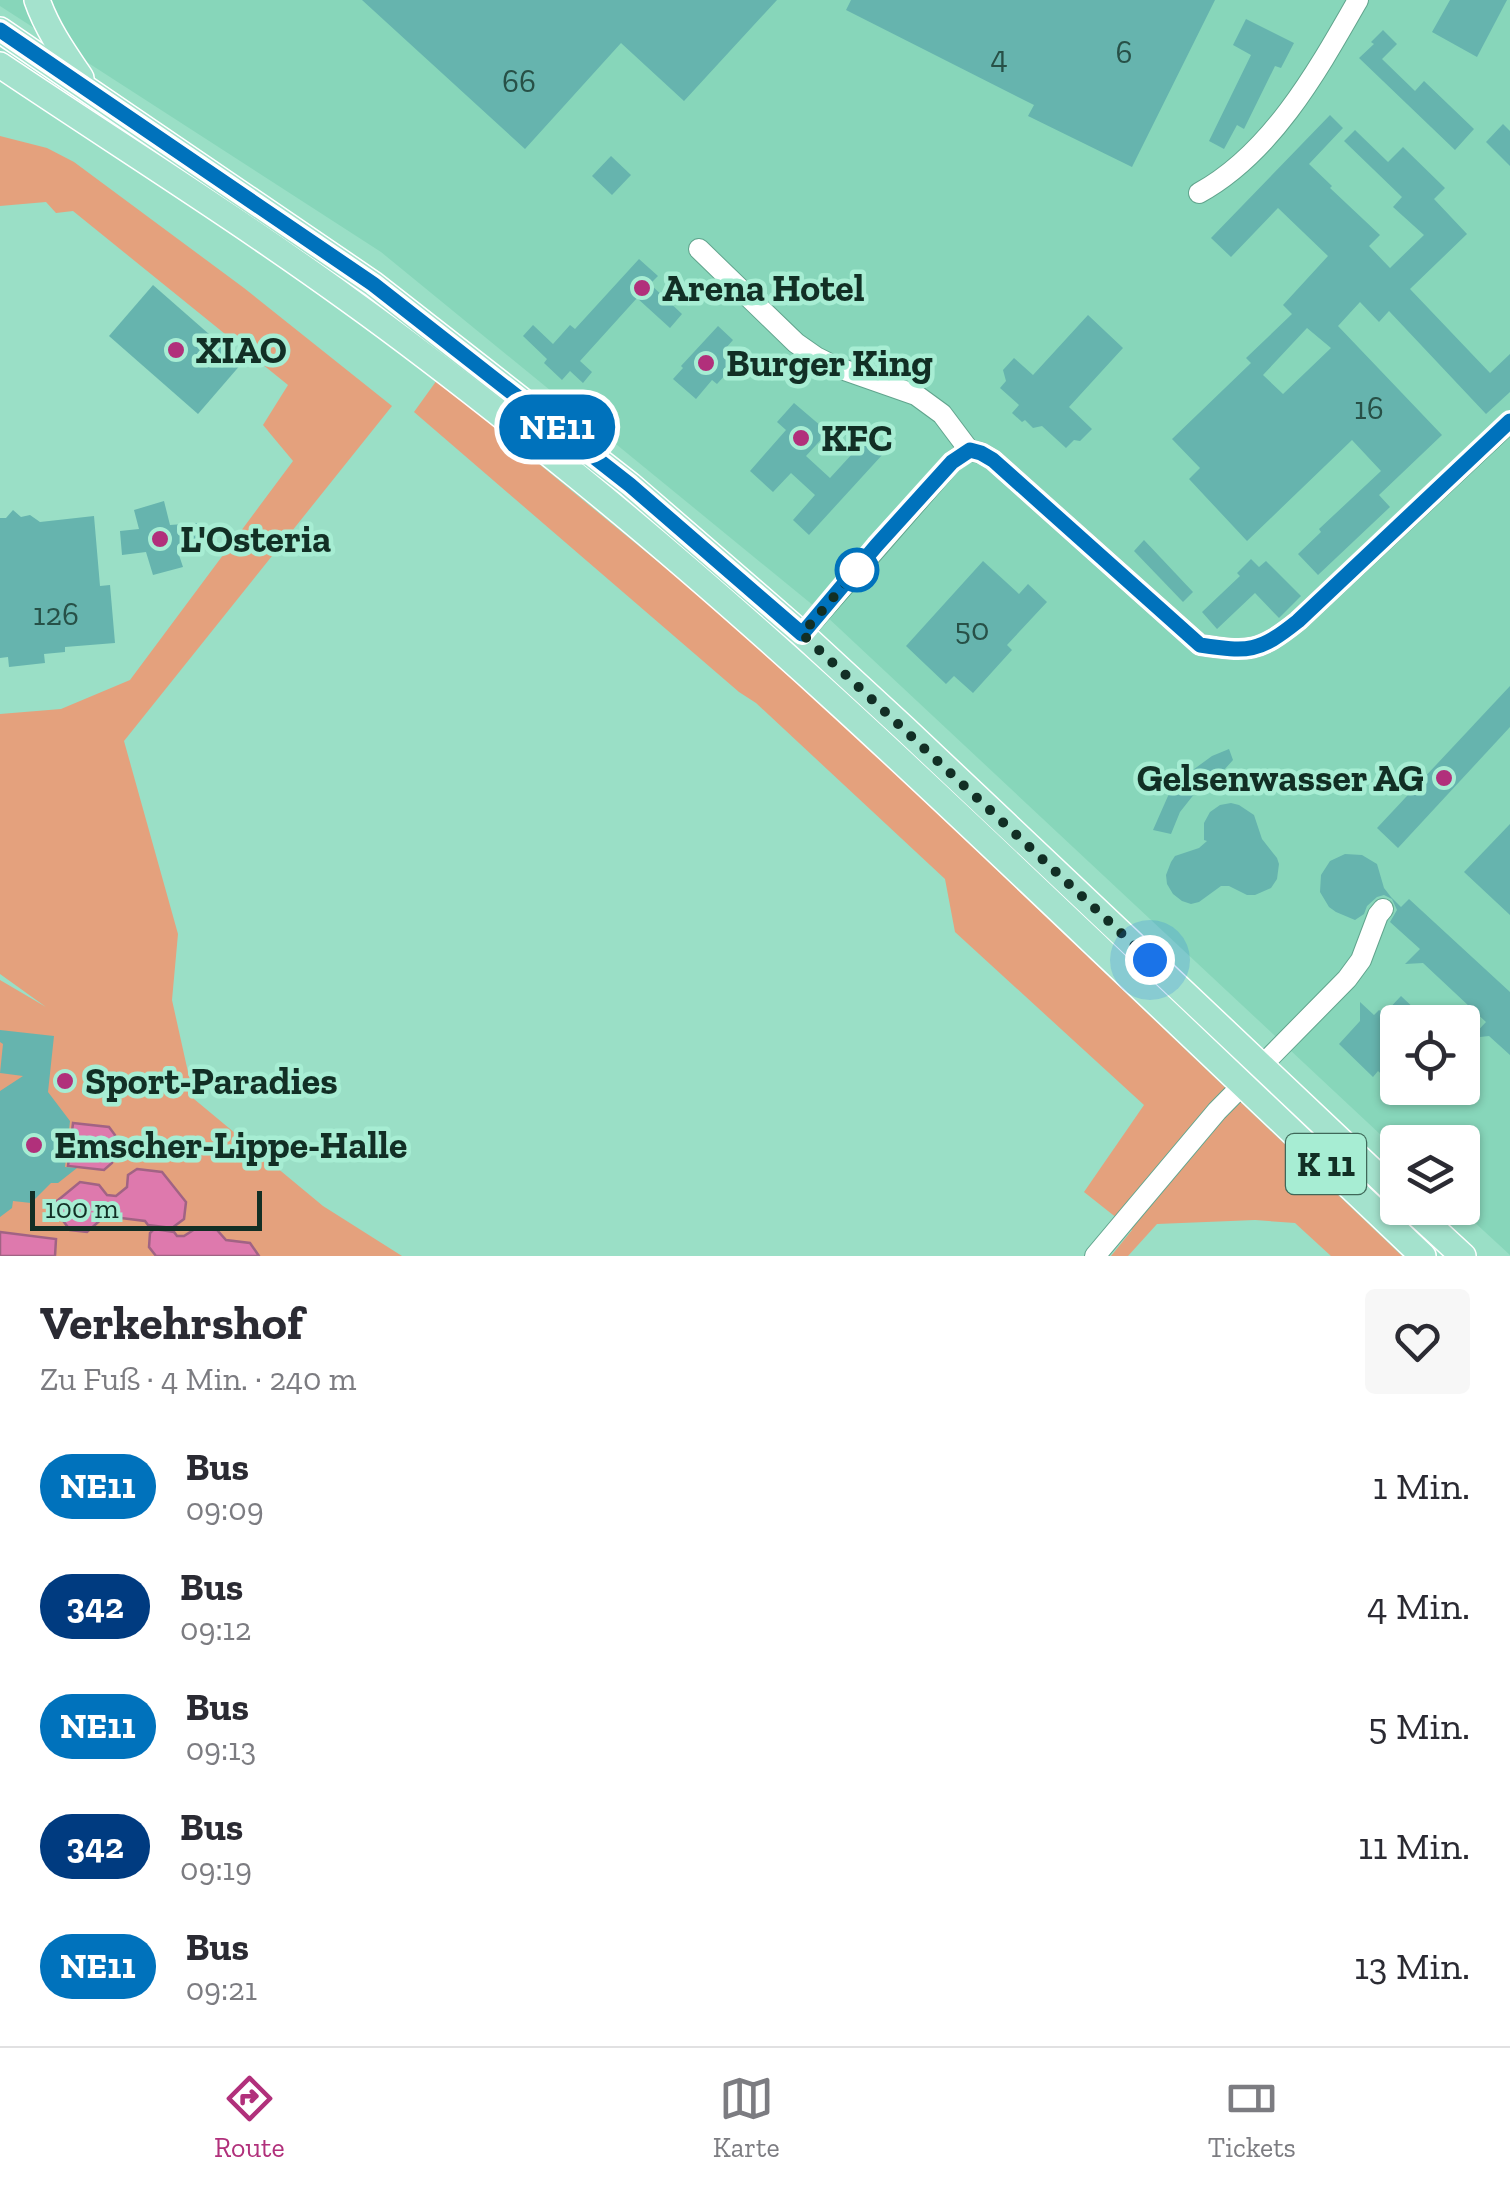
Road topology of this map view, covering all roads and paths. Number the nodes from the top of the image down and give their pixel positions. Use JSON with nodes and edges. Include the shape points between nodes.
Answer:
{"nodes":[{"id":1,"x":38,"y":0,"type":"edge"},
{"id":2,"x":1358,"y":0,"type":"edge"},
{"id":3,"x":0,"y":30,"type":"edge"},
{"id":4,"x":0,"y":65,"type":"edge"},
{"id":5,"x":86,"y":86,"type":"junction"},
{"id":6,"x":0,"y":89,"type":"edge"},
{"id":7,"x":36,"y":89,"type":"junction"},
{"id":8,"x":1200,"y":193,"type":"dead end"},
{"id":9,"x":699,"y":249,"type":"dead end"},
{"id":10,"x":1510,"y":422,"type":"edge"},
{"id":11,"x":970,"y":450,"type":"junction"},
{"id":12,"x":802,"y":634,"type":"junction"},
{"id":13,"x":784,"y":654,"type":"junction"},
{"id":14,"x":1383,"y":909,"type":"dead end"},
{"id":15,"x":1260,"y":1064,"type":"junction"},
{"id":16,"x":1242,"y":1085,"type":"junction"},
{"id":17,"x":1380,"y":1177,"type":"edge"},
{"id":18,"x":1429,"y":1225,"type":"edge"},
{"id":19,"x":1095,"y":1256,"type":"edge"},
{"id":20,"x":1423,"y":1256,"type":"edge"},
{"id":21,"x":1463,"y":1256,"type":"edge"}],
"edges":[{"from":1,"to":5,"type":"main road"},
{"from":2,"to":8,"type":"street","via":[[1268,136],[1225,179]]},
{"from":3,"to":5,"type":"main road","number":"K 11"},
{"from":4,"to":7,"type":"main road","number":"K 11"},
{"from":5,"to":12,"type":"main road","number":"K 11","via":[[389,296],[630,485]]},
{"from":6,"to":7,"type":"main road"},
{"from":7,"to":13,"type":"main road","number":"K 11","via":[[420,353]]},
{"from":9,"to":11,"type":"street","via":[[796,343],[836,367],[916,395],[942,414]]},
{"from":10,"to":11,"type":"street","via":[[1298,621],[1256,649],[1200,645],[993,460]]},
{"from":11,"to":12,"type":"street","via":[[952,462]]},
{"from":12,"to":13,"type":"street"},
{"from":12,"to":15,"type":"main road","number":"K 11"},
{"from":13,"to":16,"type":"main road","number":"K 11"},
{"from":14,"to":15,"type":"street","via":[[1346,979]]},
{"from":15,"to":16,"type":"street"},
{"from":15,"to":17,"type":"main road","number":"K 11"},
{"from":16,"to":19,"type":"street"},
{"from":16,"to":20,"type":"main road","number":"K 11"},
{"from":18,"to":21,"type":"main road","number":"K 11"}]}
